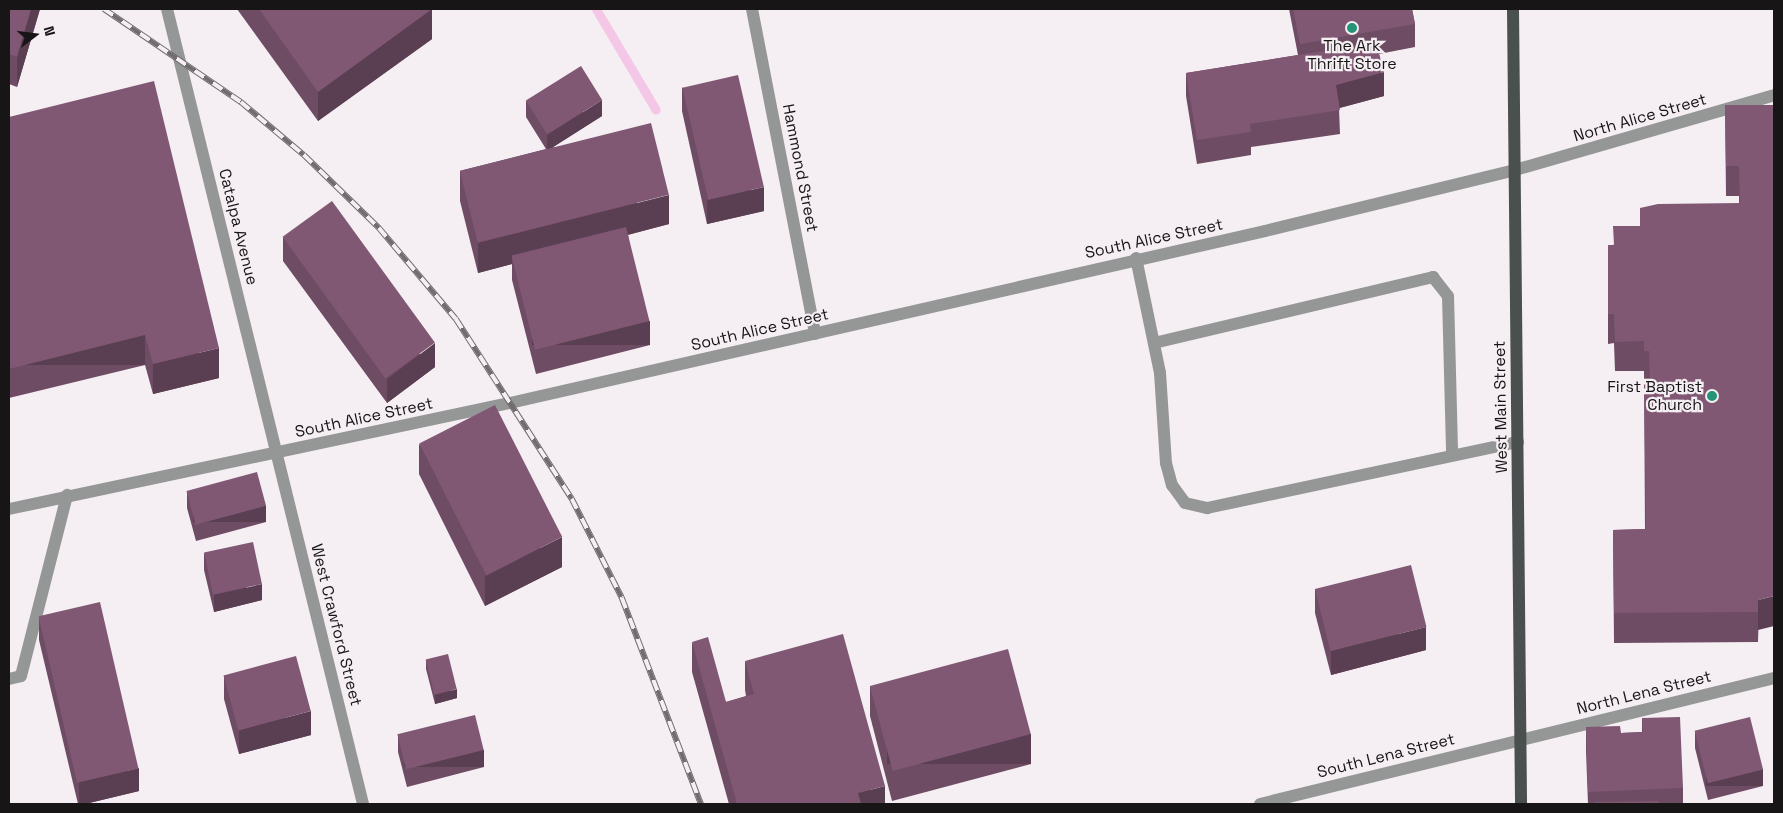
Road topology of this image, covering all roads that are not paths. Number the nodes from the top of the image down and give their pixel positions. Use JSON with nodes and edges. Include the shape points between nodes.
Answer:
{"nodes":[{"id":1,"x":167,"y":9,"type":"edge"},
{"id":2,"x":752,"y":9,"type":"edge"},
{"id":3,"x":1513,"y":9,"type":"edge"},
{"id":4,"x":1774,"y":95,"type":"edge"},
{"id":5,"x":1515,"y":170,"type":"junction"},
{"id":6,"x":1136,"y":258,"type":"junction"},
{"id":7,"x":815,"y":334,"type":"junction"},
{"id":8,"x":1154,"y":343,"type":"junction"},
{"id":9,"x":1518,"y":442,"type":"junction"},
{"id":10,"x":277,"y":453,"type":"junction"},
{"id":11,"x":1452,"y":454,"type":"junction"},
{"id":12,"x":67,"y":495,"type":"junction"},
{"id":13,"x":9,"y":509,"type":"edge"},
{"id":14,"x":1774,"y":678,"type":"edge"},
{"id":15,"x":9,"y":679,"type":"edge"},
{"id":16,"x":1521,"y":741,"type":"junction"},
{"id":17,"x":363,"y":804,"type":"edge"},
{"id":18,"x":1260,"y":804,"type":"edge"},
{"id":19,"x":1521,"y":804,"type":"edge"}],
"edges":[{"from":1,"to":10,"type":"street","name":"Catalpa Avenue"},
{"from":2,"to":7,"type":"street","name":"Hammond Street"},
{"from":3,"to":5,"type":"main road","name":"West Main Street"},
{"from":4,"to":5,"type":"street","name":"North Alice Street"},
{"from":5,"to":6,"type":"street","name":"South Alice Street"},
{"from":5,"to":9,"type":"main road","name":"West Main Street"},
{"from":6,"to":7,"type":"street","name":"South Alice Street"},
{"from":6,"to":8,"type":"street"},
{"from":7,"to":10,"type":"street","name":"South Alice Street"},
{"from":8,"to":11,"type":"street","via":[[1166,463],[1172,485],[1185,502],[1207,508]]},
{"from":8,"to":11,"type":"street","via":[[1433,277],[1448,296]]},
{"from":9,"to":11,"type":"street"},
{"from":9,"to":16,"type":"main road","name":"West Main Street"},
{"from":10,"to":12,"type":"street","name":"South Alice Street"},
{"from":10,"to":17,"type":"street","name":"West Crawford Street"},
{"from":12,"to":13,"type":"street","name":"South Alice Street"},
{"from":12,"to":15,"type":"street","via":[[21,676]]},
{"from":14,"to":16,"type":"street","name":"North Lena Street"},
{"from":16,"to":18,"type":"street","name":"South Lena Street"},
{"from":16,"to":19,"type":"main road","name":"West Main Street"}]}
